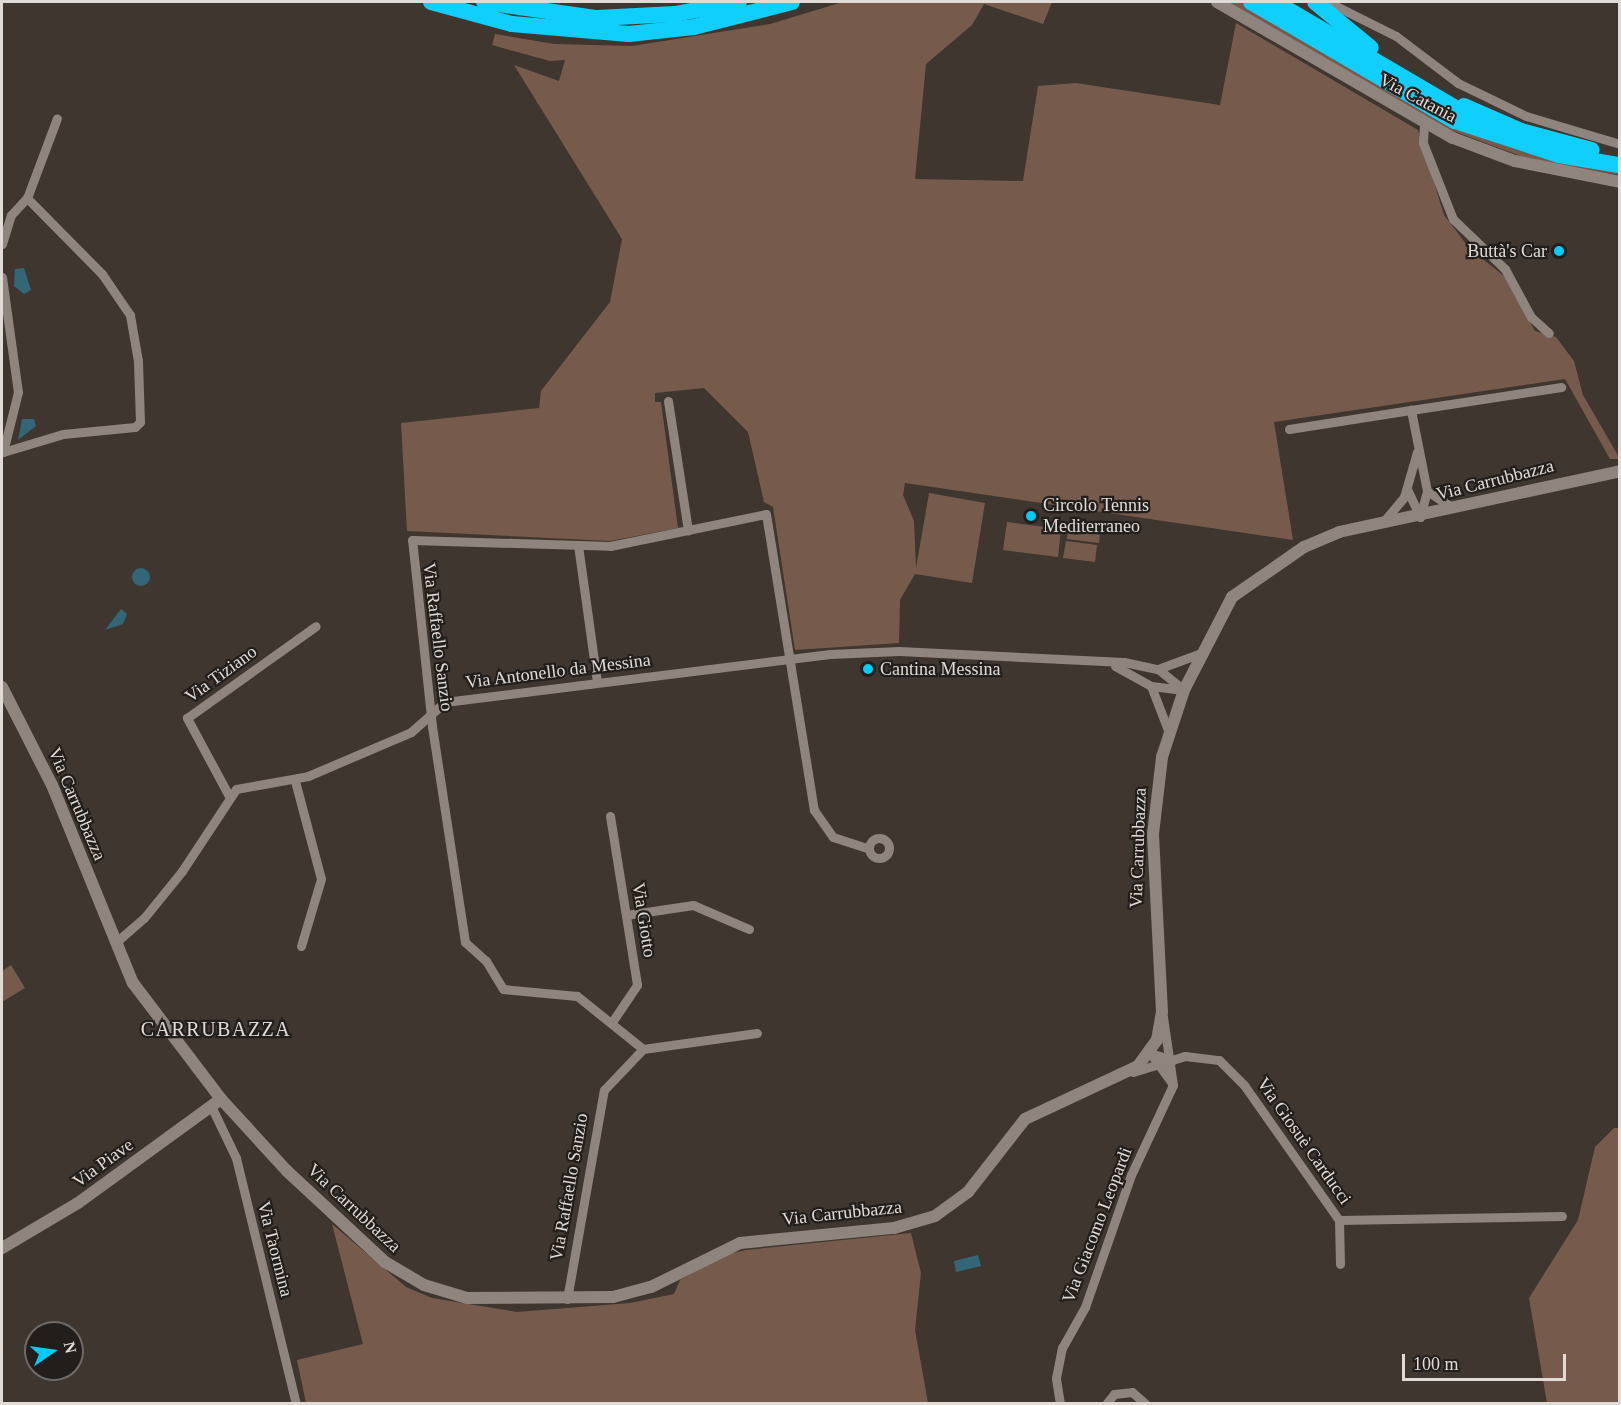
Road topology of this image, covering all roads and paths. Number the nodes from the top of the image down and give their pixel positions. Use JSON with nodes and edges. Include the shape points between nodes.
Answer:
{"nodes":[{"id":1,"x":431,"y":2,"type":"edge"},
{"id":2,"x":484,"y":2,"type":"edge"},
{"id":3,"x":739,"y":2,"type":"edge"},
{"id":4,"x":792,"y":2,"type":"edge"},
{"id":5,"x":1217,"y":2,"type":"edge"},
{"id":6,"x":1251,"y":2,"type":"edge"},
{"id":7,"x":1275,"y":2,"type":"edge"},
{"id":8,"x":1289,"y":2,"type":"edge"},
{"id":9,"x":1315,"y":2,"type":"edge"},
{"id":10,"x":1328,"y":2,"type":"edge"},
{"id":11,"x":1398,"y":68,"type":"junction"},
{"id":12,"x":57,"y":118,"type":"dead end"},
{"id":13,"x":1424,"y":124,"type":"junction"},
{"id":14,"x":1620,"y":144,"type":"edge"},
{"id":15,"x":1620,"y":156,"type":"edge"},
{"id":16,"x":1619,"y":165,"type":"edge"},
{"id":17,"x":1620,"y":182,"type":"edge"},
{"id":18,"x":27,"y":198,"type":"junction"},
{"id":19,"x":2,"y":244,"type":"edge"},
{"id":20,"x":2,"y":278,"type":"edge"},
{"id":21,"x":1549,"y":333,"type":"dead end"},
{"id":22,"x":1561,"y":387,"type":"dead end"},
{"id":23,"x":668,"y":401,"type":"dead end"},
{"id":24,"x":1411,"y":410,"type":"junction"},
{"id":25,"x":1288,"y":429,"type":"dead end"},
{"id":26,"x":1417,"y":452,"type":"junction"},
{"id":27,"x":2,"y":453,"type":"edge"},
{"id":28,"x":1620,"y":471,"type":"edge"},
{"id":29,"x":1407,"y":489,"type":"junction"},
{"id":30,"x":1427,"y":491,"type":"junction"},
{"id":31,"x":1460,"y":509,"type":"junction"},
{"id":32,"x":1420,"y":517,"type":"junction"},
{"id":33,"x":1381,"y":523,"type":"junction"},
{"id":34,"x":688,"y":530,"type":"junction"},
{"id":35,"x":578,"y":545,"type":"junction"},
{"id":36,"x":316,"y":626,"type":"dead end"},
{"id":37,"x":1201,"y":653,"type":"junction"},
{"id":38,"x":789,"y":658,"type":"junction"},
{"id":39,"x":1104,"y":663,"type":"junction"},
{"id":40,"x":1158,"y":669,"type":"junction"},
{"id":41,"x":597,"y":682,"type":"junction"},
{"id":42,"x":1151,"y":686,"type":"junction"},
{"id":43,"x":2,"y":687,"type":"edge"},
{"id":44,"x":1184,"y":690,"type":"junction"},
{"id":45,"x":433,"y":709,"type":"junction"},
{"id":46,"x":1168,"y":730,"type":"junction"},
{"id":47,"x":295,"y":781,"type":"junction"},
{"id":48,"x":229,"y":796,"type":"junction"},
{"id":49,"x":610,"y":816,"type":"dead end"},
{"id":50,"x":869,"y":849,"type":"dead end"},
{"id":51,"x":626,"y":915,"type":"junction"},
{"id":52,"x":749,"y":929,"type":"dead end"},
{"id":53,"x":115,"y":943,"type":"junction"},
{"id":54,"x":301,"y":946,"type":"dead end"},
{"id":55,"x":1162,"y":1012,"type":"junction"},
{"id":56,"x":612,"y":1022,"type":"junction"},
{"id":57,"x":757,"y":1033,"type":"dead end"},
{"id":58,"x":643,"y":1049,"type":"junction"},
{"id":59,"x":1150,"y":1053,"type":"junction"},
{"id":60,"x":1173,"y":1060,"type":"junction"},
{"id":61,"x":1159,"y":1065,"type":"junction"},
{"id":62,"x":1125,"y":1074,"type":"junction"},
{"id":63,"x":1173,"y":1085,"type":"junction"},
{"id":64,"x":216,"y":1103,"type":"junction"},
{"id":65,"x":1562,"y":1216,"type":"dead end"},
{"id":66,"x":1339,"y":1220,"type":"junction"},
{"id":67,"x":2,"y":1248,"type":"edge"},
{"id":68,"x":1340,"y":1264,"type":"dead end"},
{"id":69,"x":567,"y":1299,"type":"junction"},
{"id":70,"x":296,"y":1404,"type":"edge"},
{"id":71,"x":1060,"y":1404,"type":"edge"},
{"id":72,"x":1106,"y":1404,"type":"edge"},
{"id":73,"x":1146,"y":1404,"type":"edge"}],
"edges":[{"from":1,"to":4,"type":"highway","via":[[512,24],[629,34],[694,27]]},
{"from":2,"to":3,"type":"highway","via":[[597,18],[675,14]]},
{"from":5,"to":13,"type":"main road","name":"Via Catania"},
{"from":6,"to":16,"type":"highway","via":[[1455,121],[1559,155]]},
{"from":7,"to":16,"type":"highway","via":[[1473,118],[1529,141]]},
{"from":8,"to":11,"type":"highway"},
{"from":9,"to":11,"type":"highway"},
{"from":10,"to":14,"type":"street","name":"Via Catania","via":[[1396,36],[1467,88],[1526,116]]},
{"from":11,"to":15,"type":"highway","via":[[1502,124]]},
{"from":12,"to":18,"type":"street"},
{"from":13,"to":17,"type":"main road","name":"Via Catania","via":[[1515,161]]},
{"from":13,"to":21,"type":"street","via":[[1423,143],[1453,219],[1505,269],[1531,317]]},
{"from":18,"to":19,"type":"street","via":[[11,214]]},
{"from":18,"to":27,"type":"street","via":[[102,274],[130,315],[140,422],[126,430],[63,434]]},
{"from":20,"to":27,"type":"street","via":[[18,392]]},
{"from":22,"to":24,"type":"street"},
{"from":23,"to":34,"type":"street"},
{"from":24,"to":25,"type":"street"},
{"from":24,"to":26,"type":"street"},
{"from":26,"to":29,"type":"street"},
{"from":26,"to":30,"type":"street"},
{"from":28,"to":31,"type":"main road","name":"Via Carrubbazza","via":[[1581,477]]},
{"from":29,"to":32,"type":"street"},
{"from":29,"to":33,"type":"street","via":[[1398,508]]},
{"from":30,"to":31,"type":"street","via":[[1443,505]]},
{"from":30,"to":32,"type":"street"},
{"from":31,"to":32,"type":"main road","name":"Via Carrubbazza"},
{"from":32,"to":33,"type":"main road","name":"Via Carrubbazza"},
{"from":33,"to":37,"type":"main road","name":"Via Carrubbazza","via":[[1321,539],[1241,588],[1221,611]]},
{"from":34,"to":35,"type":"street","name":"Via Raffaello Sanzio","via":[[622,544]]},
{"from":34,"to":38,"type":"street","name":"Via Raffaello Sanzio","via":[[766,514]]},
{"from":35,"to":41,"type":"street"},
{"from":35,"to":45,"type":"street","name":"Via Raffaello Sanzio","via":[[412,540]]},
{"from":36,"to":48,"type":"street","name":"Via Tiziano","via":[[187,718]]},
{"from":37,"to":40,"type":"street"},
{"from":37,"to":44,"type":"main road","name":"Via Carrubbazza"},
{"from":38,"to":39,"type":"street","name":"Via Antonello da Messina","via":[[899,651]]},
{"from":38,"to":41,"type":"street","name":"Via Antonello da Messina"},
{"from":38,"to":50,"type":"street","name":"Via Raffaello Sanzio","via":[[818,822],[833,837]]},
{"from":39,"to":40,"type":"street"},
{"from":39,"to":42,"type":"street","via":[[1126,669]]},
{"from":40,"to":44,"type":"street"},
{"from":41,"to":45,"type":"street","name":"Via Antonello da Messina","via":[[445,702]]},
{"from":42,"to":44,"type":"street"},
{"from":42,"to":46,"type":"street"},
{"from":43,"to":53,"type":"main road","name":"Via Carrubbazza","via":[[52,784]]},
{"from":44,"to":46,"type":"main road","name":"Via Carrubbazza"},
{"from":45,"to":47,"type":"street","name":"Via Antonello da Messina","via":[[411,732]]},
{"from":45,"to":56,"type":"street","name":"Via Raffaello Sanzio","via":[[465,942],[486,961],[503,989],[577,996]]},
{"from":46,"to":55,"type":"main road","name":"Via Carrubbazza","via":[[1153,834]]},
{"from":47,"to":48,"type":"street","name":"Via Antonello da Messina","via":[[243,785]]},
{"from":47,"to":54,"type":"street","via":[[321,879]]},
{"from":48,"to":53,"type":"street","via":[[205,841],[144,918]]},
{"from":49,"to":51,"type":"street","name":"Via Giotto"},
{"from":51,"to":52,"type":"street","via":[[693,905]]},
{"from":51,"to":56,"type":"street","name":"Via Giotto","via":[[638,985]]},
{"from":53,"to":64,"type":"main road","name":"Via Carrubbazza","via":[[158,1023]]},
{"from":55,"to":59,"type":"main road","name":"Via Carrubbazza"},
{"from":55,"to":60,"type":"street","name":"Via Giacomo Leopardi"},
{"from":56,"to":58,"type":"street","name":"Via Raffaello Sanzio"},
{"from":57,"to":58,"type":"street"},
{"from":58,"to":69,"type":"street","name":"Via Raffaello Sanzio","via":[[604,1090]]},
{"from":59,"to":60,"type":"street"},
{"from":59,"to":61,"type":"street"},
{"from":59,"to":62,"type":"main road","name":"Via Carrubbazza"},
{"from":60,"to":61,"type":"street"},
{"from":60,"to":63,"type":"street","name":"Via Giacomo Leopardi"},
{"from":60,"to":66,"type":"street","name":"Via Giosuè Carducci","via":[[1199,1054],[1231,1070]]},
{"from":61,"to":62,"type":"street"},
{"from":61,"to":63,"type":"street"},
{"from":62,"to":69,"type":"main road","name":"Via Carrubbazza","via":[[1025,1119],[968,1192],[935,1216],[894,1228],[740,1243],[631,1293]]},
{"from":63,"to":71,"type":"street","name":"Via Giacomo Leopardi","via":[[1131,1175],[1085,1307],[1062,1348],[1056,1378]]},
{"from":64,"to":67,"type":"main road","name":"Via Piave","via":[[78,1203]]},
{"from":64,"to":69,"type":"main road","name":"Via Carrubbazza","via":[[404,1275],[467,1298]]},
{"from":64,"to":70,"type":"street","name":"Via Taormina","via":[[236,1158]]},
{"from":65,"to":66,"type":"street","name":"Via Giosuè Carducci"},
{"from":66,"to":68,"type":"street"},
{"from":72,"to":73,"type":"street","via":[[1114,1394],[1132,1392]]}]}
